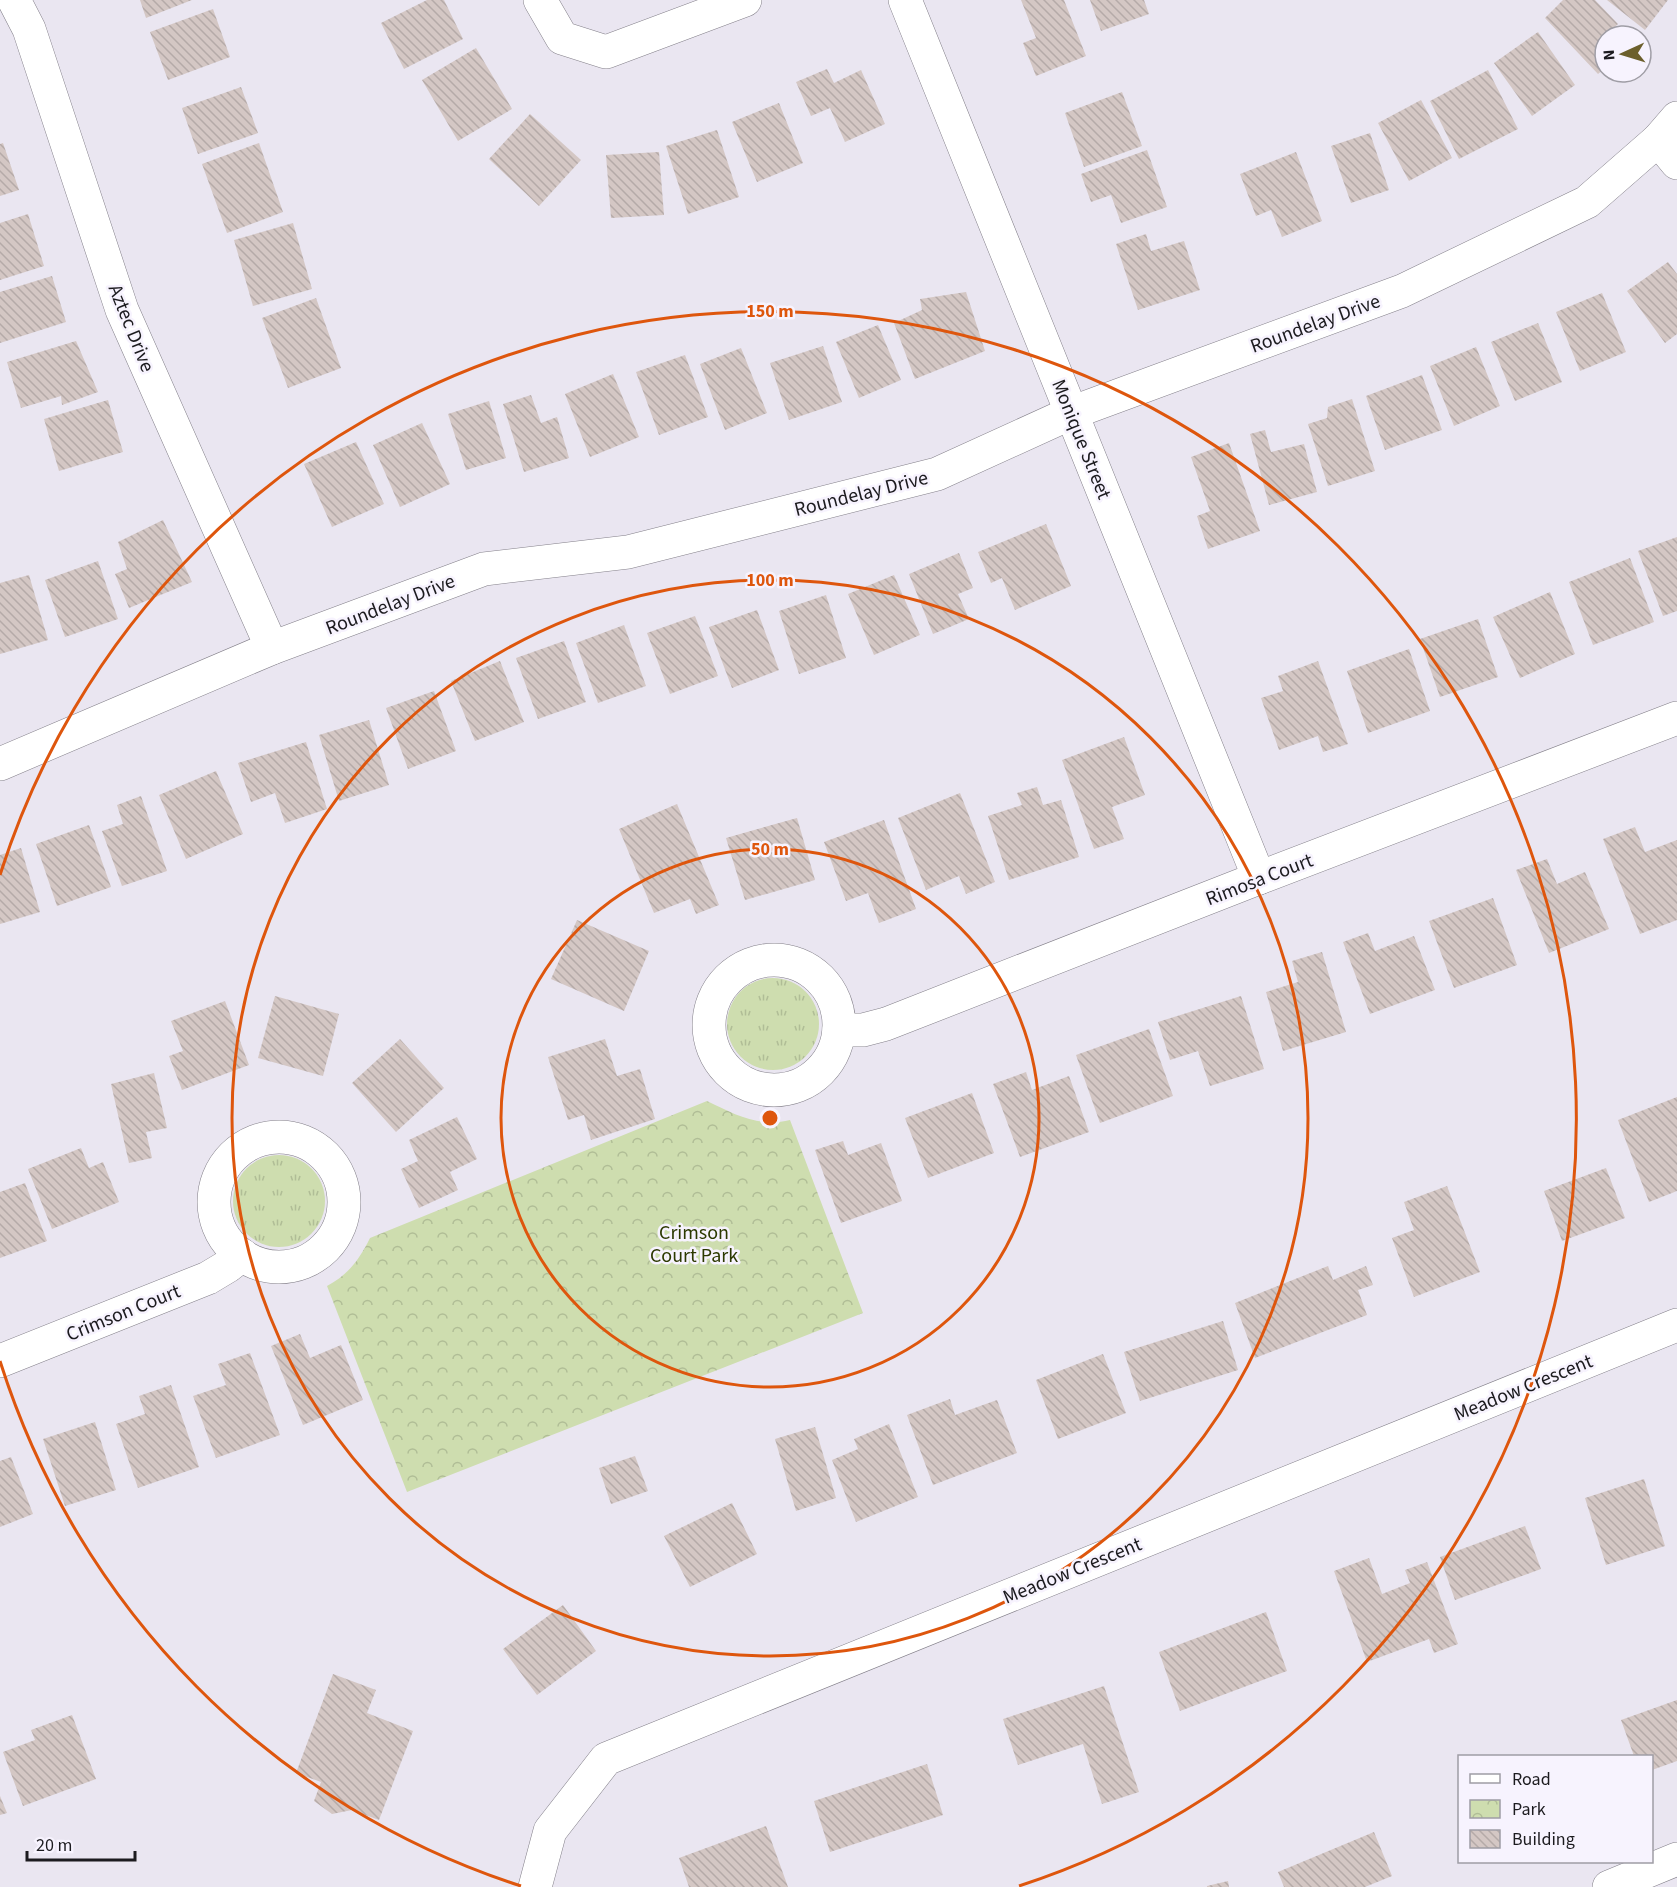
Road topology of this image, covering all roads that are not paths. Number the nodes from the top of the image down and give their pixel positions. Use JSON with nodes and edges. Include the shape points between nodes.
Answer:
{"nodes":[{"id":1,"x":14,"y":0,"type":"edge"},
{"id":2,"x":540,"y":0,"type":"edge"},
{"id":3,"x":745,"y":0,"type":"edge"},
{"id":4,"x":905,"y":0,"type":"edge"},
{"id":5,"x":1671,"y":140,"type":"edge"},
{"id":6,"x":1071,"y":413,"type":"junction"},
{"id":7,"x":272,"y":648,"type":"junction"},
{"id":8,"x":1677,"y":718,"type":"edge"},
{"id":9,"x":0,"y":764,"type":"edge"},
{"id":10,"x":1259,"y":878,"type":"junction"},
{"id":11,"x":839,"y":1030,"type":"dead end"},
{"id":12,"x":242,"y":1255,"type":"dead end"},
{"id":13,"x":1677,"y":1325,"type":"edge"},
{"id":14,"x":0,"y":1361,"type":"edge"},
{"id":15,"x":1677,"y":1859,"type":"edge"},
{"id":16,"x":534,"y":1887,"type":"edge"},
{"id":17,"x":1609,"y":1887,"type":"edge"}],
"edges":[{"from":1,"to":7,"type":"street","name":"Aztec Drive","via":[[29,29],[122,310]]},
{"from":2,"to":3,"type":"street","via":[[562,38],[606,52]]},
{"from":4,"to":6,"type":"street","name":"Monique Street"},
{"from":5,"to":6,"type":"street","name":"Roundelay Drive","via":[[1587,202],[1402,291]]},
{"from":6,"to":7,"type":"street","name":"Roundelay Drive","via":[[937,474],[628,552],[484,569]]},
{"from":6,"to":10,"type":"street","name":"Monique Street"},
{"from":7,"to":9,"type":"street","name":"Roundelay Drive"},
{"from":8,"to":10,"type":"street","name":"Rimosa Court"},
{"from":10,"to":11,"type":"street","name":"Rimosa Court","via":[[886,1024],[863,1030]]},
{"from":12,"to":14,"type":"street","name":"Crimson Court","via":[[208,1278]]},
{"from":13,"to":16,"type":"street","name":"Meadow Crescent","via":[[606,1759],[550,1831]]},
{"from":15,"to":17,"type":"street"}]}
